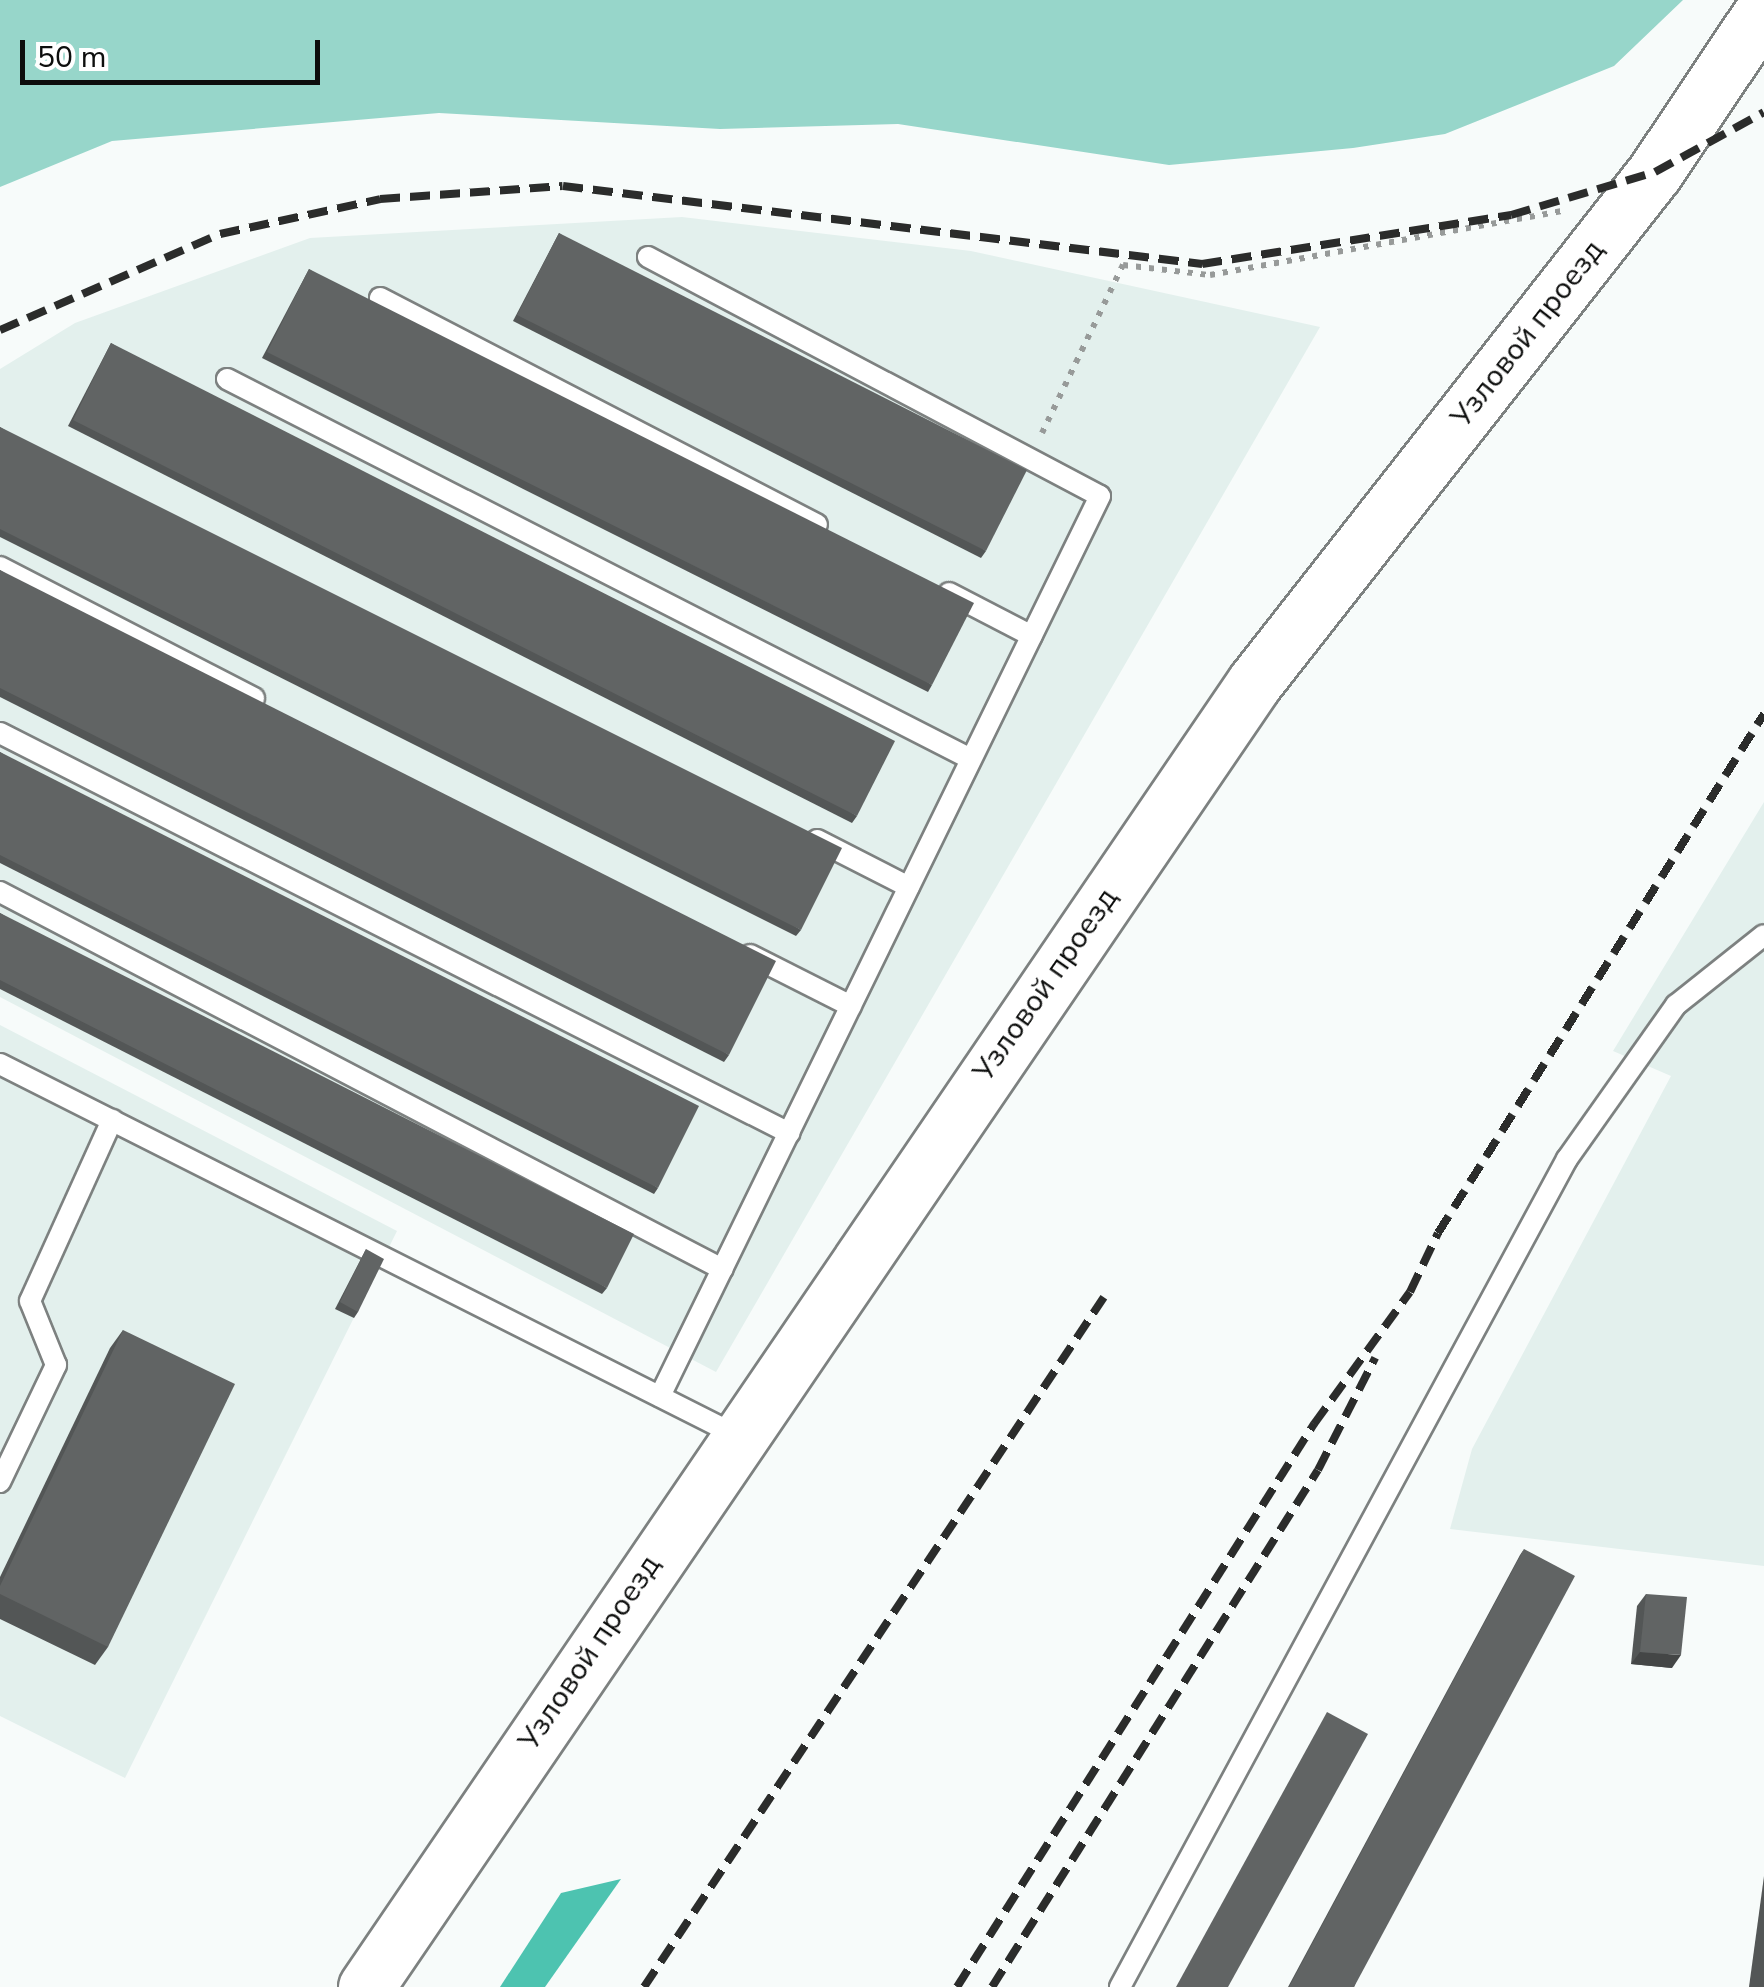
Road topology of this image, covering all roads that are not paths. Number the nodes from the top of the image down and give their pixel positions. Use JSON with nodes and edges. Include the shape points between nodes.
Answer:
{"nodes":[{"id":1,"x":1764,"y":10,"type":"edge"},
{"id":2,"x":648,"y":257,"type":"dead end"},
{"id":3,"x":380,"y":298,"type":"dead end"},
{"id":4,"x":227,"y":379,"type":"dead end"},
{"id":5,"x":838,"y":536,"type":"edge"},
{"id":6,"x":0,"y":567,"type":"edge"},
{"id":7,"x":926,"y":581,"type":"edge"},
{"id":8,"x":1032,"y":636,"type":"junction"},
{"id":9,"x":284,"y":714,"type":"edge"},
{"id":10,"x":0,"y":733,"type":"edge"},
{"id":11,"x":972,"y":759,"type":"junction"},
{"id":12,"x":803,"y":833,"type":"edge"},
{"id":13,"x":909,"y":887,"type":"junction"},
{"id":14,"x":0,"y":892,"type":"edge"},
{"id":15,"x":1764,"y":934,"type":"edge"},
{"id":16,"x":726,"y":942,"type":"edge"},
{"id":17,"x":850,"y":1006,"type":"junction"},
{"id":18,"x":0,"y":1064,"type":"edge"},
{"id":19,"x":112,"y":1120,"type":"junction"},
{"id":20,"x":789,"y":1133,"type":"junction"},
{"id":21,"x":722,"y":1270,"type":"junction"},
{"id":22,"x":660,"y":1396,"type":"junction"},
{"id":23,"x":736,"y":1435,"type":"junction"},
{"id":24,"x":0,"y":1482,"type":"edge"},
{"id":25,"x":366,"y":1987,"type":"edge"},
{"id":26,"x":1120,"y":1987,"type":"edge"}],
"edges":[{"from":1,"to":23,"type":"street","name":"Узловой проезд","via":[[1642,190],[1256,682]]},
{"from":2,"to":8,"type":"lane","via":[[1100,496]]},
{"from":3,"to":5,"type":"lane"},
{"from":4,"to":11,"type":"lane"},
{"from":6,"to":9,"type":"lane"},
{"from":7,"to":8,"type":"lane"},
{"from":8,"to":11,"type":"lane"},
{"from":10,"to":20,"type":"lane"},
{"from":11,"to":13,"type":"lane"},
{"from":12,"to":13,"type":"lane"},
{"from":13,"to":17,"type":"lane"},
{"from":14,"to":21,"type":"lane"},
{"from":15,"to":26,"type":"lane","via":[[1676,1005],[1568,1159]]},
{"from":16,"to":17,"type":"lane"},
{"from":17,"to":20,"type":"lane"},
{"from":18,"to":19,"type":"lane"},
{"from":19,"to":22,"type":"lane"},
{"from":19,"to":24,"type":"lane","via":[[30,1300],[56,1365]]},
{"from":20,"to":21,"type":"lane"},
{"from":21,"to":22,"type":"lane"},
{"from":22,"to":23,"type":"lane"},
{"from":23,"to":25,"type":"street","name":"Узловой проезд"}]}
